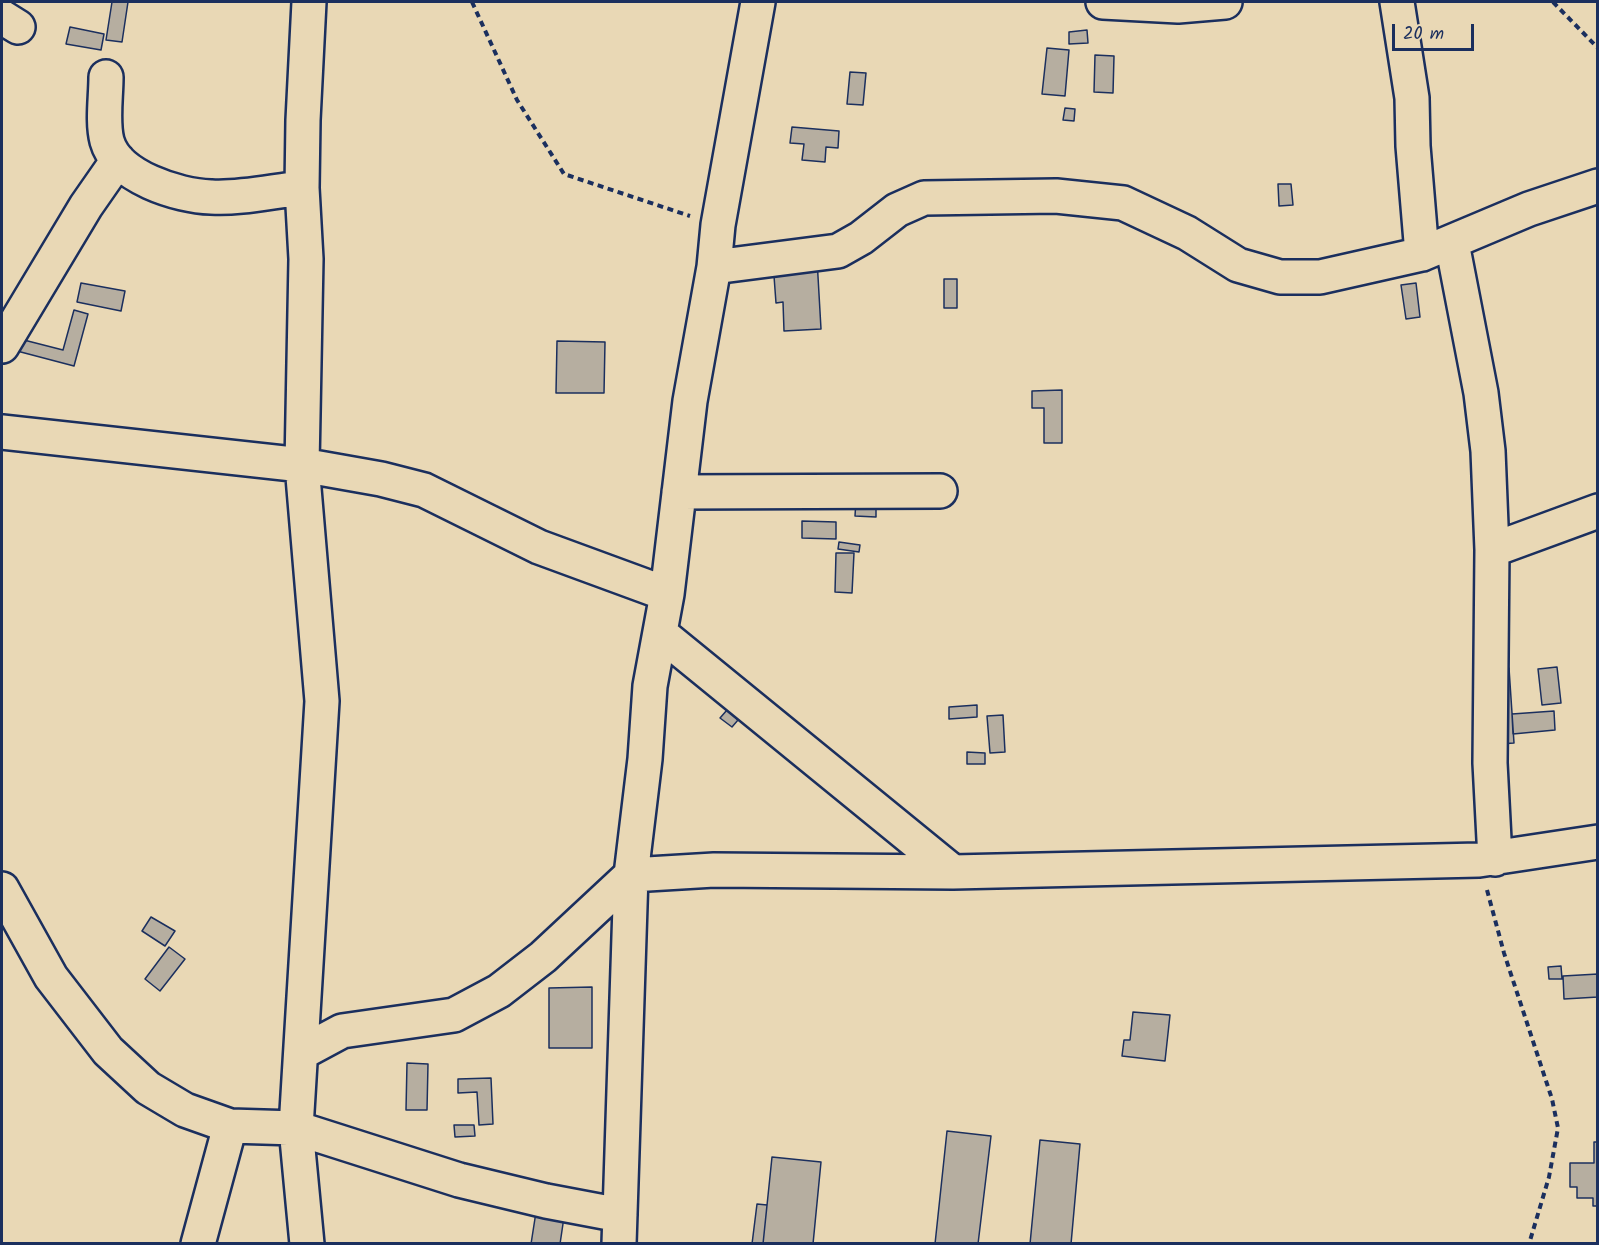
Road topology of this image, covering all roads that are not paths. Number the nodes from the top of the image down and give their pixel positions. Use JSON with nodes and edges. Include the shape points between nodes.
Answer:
{"nodes":[{"id":1,"x":309,"y":2,"type":"edge"},
{"id":2,"x":758,"y":2,"type":"edge"},
{"id":3,"x":1102,"y":2,"type":"edge"},
{"id":4,"x":1225,"y":2,"type":"edge"},
{"id":5,"x":1397,"y":2,"type":"edge"},
{"id":6,"x":106,"y":77,"type":"dead end"},
{"id":7,"x":118,"y":160,"type":"junction"},
{"id":8,"x":1598,"y":186,"type":"edge"},
{"id":9,"x":302,"y":188,"type":"junction"},
{"id":10,"x":1452,"y":243,"type":"junction"},
{"id":11,"x":1422,"y":254,"type":"junction"},
{"id":12,"x":714,"y":267,"type":"junction"},
{"id":13,"x":2,"y":346,"type":"edge"},
{"id":14,"x":2,"y":432,"type":"edge"},
{"id":15,"x":302,"y":465,"type":"junction"},
{"id":16,"x":940,"y":491,"type":"dead end"},
{"id":17,"x":679,"y":492,"type":"junction"},
{"id":18,"x":1598,"y":511,"type":"edge"},
{"id":19,"x":1492,"y":550,"type":"junction"},
{"id":20,"x":667,"y":594,"type":"junction"},
{"id":21,"x":660,"y":633,"type":"junction"},
{"id":22,"x":1598,"y":842,"type":"edge"},
{"id":23,"x":1487,"y":860,"type":"junction"},
{"id":24,"x":953,"y":872,"type":"junction"},
{"id":25,"x":631,"y":875,"type":"junction"},
{"id":26,"x":2,"y":890,"type":"edge"},
{"id":27,"x":301,"y":1053,"type":"junction"},
{"id":28,"x":230,"y":1126,"type":"junction"},
{"id":29,"x":296,"y":1128,"type":"junction"},
{"id":30,"x":619,"y":1229,"type":"edge"},
{"id":31,"x":198,"y":1244,"type":"edge"},
{"id":32,"x":307,"y":1244,"type":"edge"}],
"edges":[{"from":1,"to":9,"type":"street"},
{"from":2,"to":12,"type":"street"},
{"from":3,"to":4,"type":"street","via":[[1178,6]]},
{"from":5,"to":11,"type":"street","via":[[1412,99]]},
{"from":6,"to":7,"type":"street","via":[[107,142]]},
{"from":7,"to":9,"type":"street","via":[[132,174],[174,190],[211,197]]},
{"from":7,"to":13,"type":"street"},
{"from":8,"to":10,"type":"street","via":[[1529,209]]},
{"from":9,"to":15,"type":"street","via":[[306,259]]},
{"from":10,"to":11,"type":"street"},
{"from":10,"to":19,"type":"street","via":[[1481,393]]},
{"from":11,"to":12,"type":"street","via":[[1320,277],[1280,277],[1238,265],[1187,233],[1123,203],[1018,195],[924,198],[897,210],[838,251]]},
{"from":12,"to":17,"type":"street","via":[[690,401]]},
{"from":14,"to":15,"type":"street"},
{"from":15,"to":20,"type":"street","via":[[424,490],[539,547]]},
{"from":15,"to":27,"type":"street","via":[[322,701]]},
{"from":16,"to":17,"type":"street"},
{"from":17,"to":20,"type":"street"},
{"from":18,"to":19,"type":"street"},
{"from":19,"to":23,"type":"street"},
{"from":20,"to":21,"type":"street"},
{"from":21,"to":24,"type":"street"},
{"from":21,"to":25,"type":"street","via":[[650,686]]},
{"from":22,"to":23,"type":"street"},
{"from":23,"to":24,"type":"street"},
{"from":24,"to":25,"type":"street","via":[[714,870]]},
{"from":25,"to":27,"type":"street","via":[[499,992],[454,1016],[342,1031]]},
{"from":25,"to":30,"type":"street"},
{"from":26,"to":28,"type":"street","via":[[51,977],[108,1051],[148,1088],[185,1110]]},
{"from":27,"to":29,"type":"street"},
{"from":28,"to":29,"type":"street"},
{"from":28,"to":31,"type":"street"},
{"from":29,"to":30,"type":"street","via":[[459,1180],[546,1201]]},
{"from":29,"to":32,"type":"street"}]}
